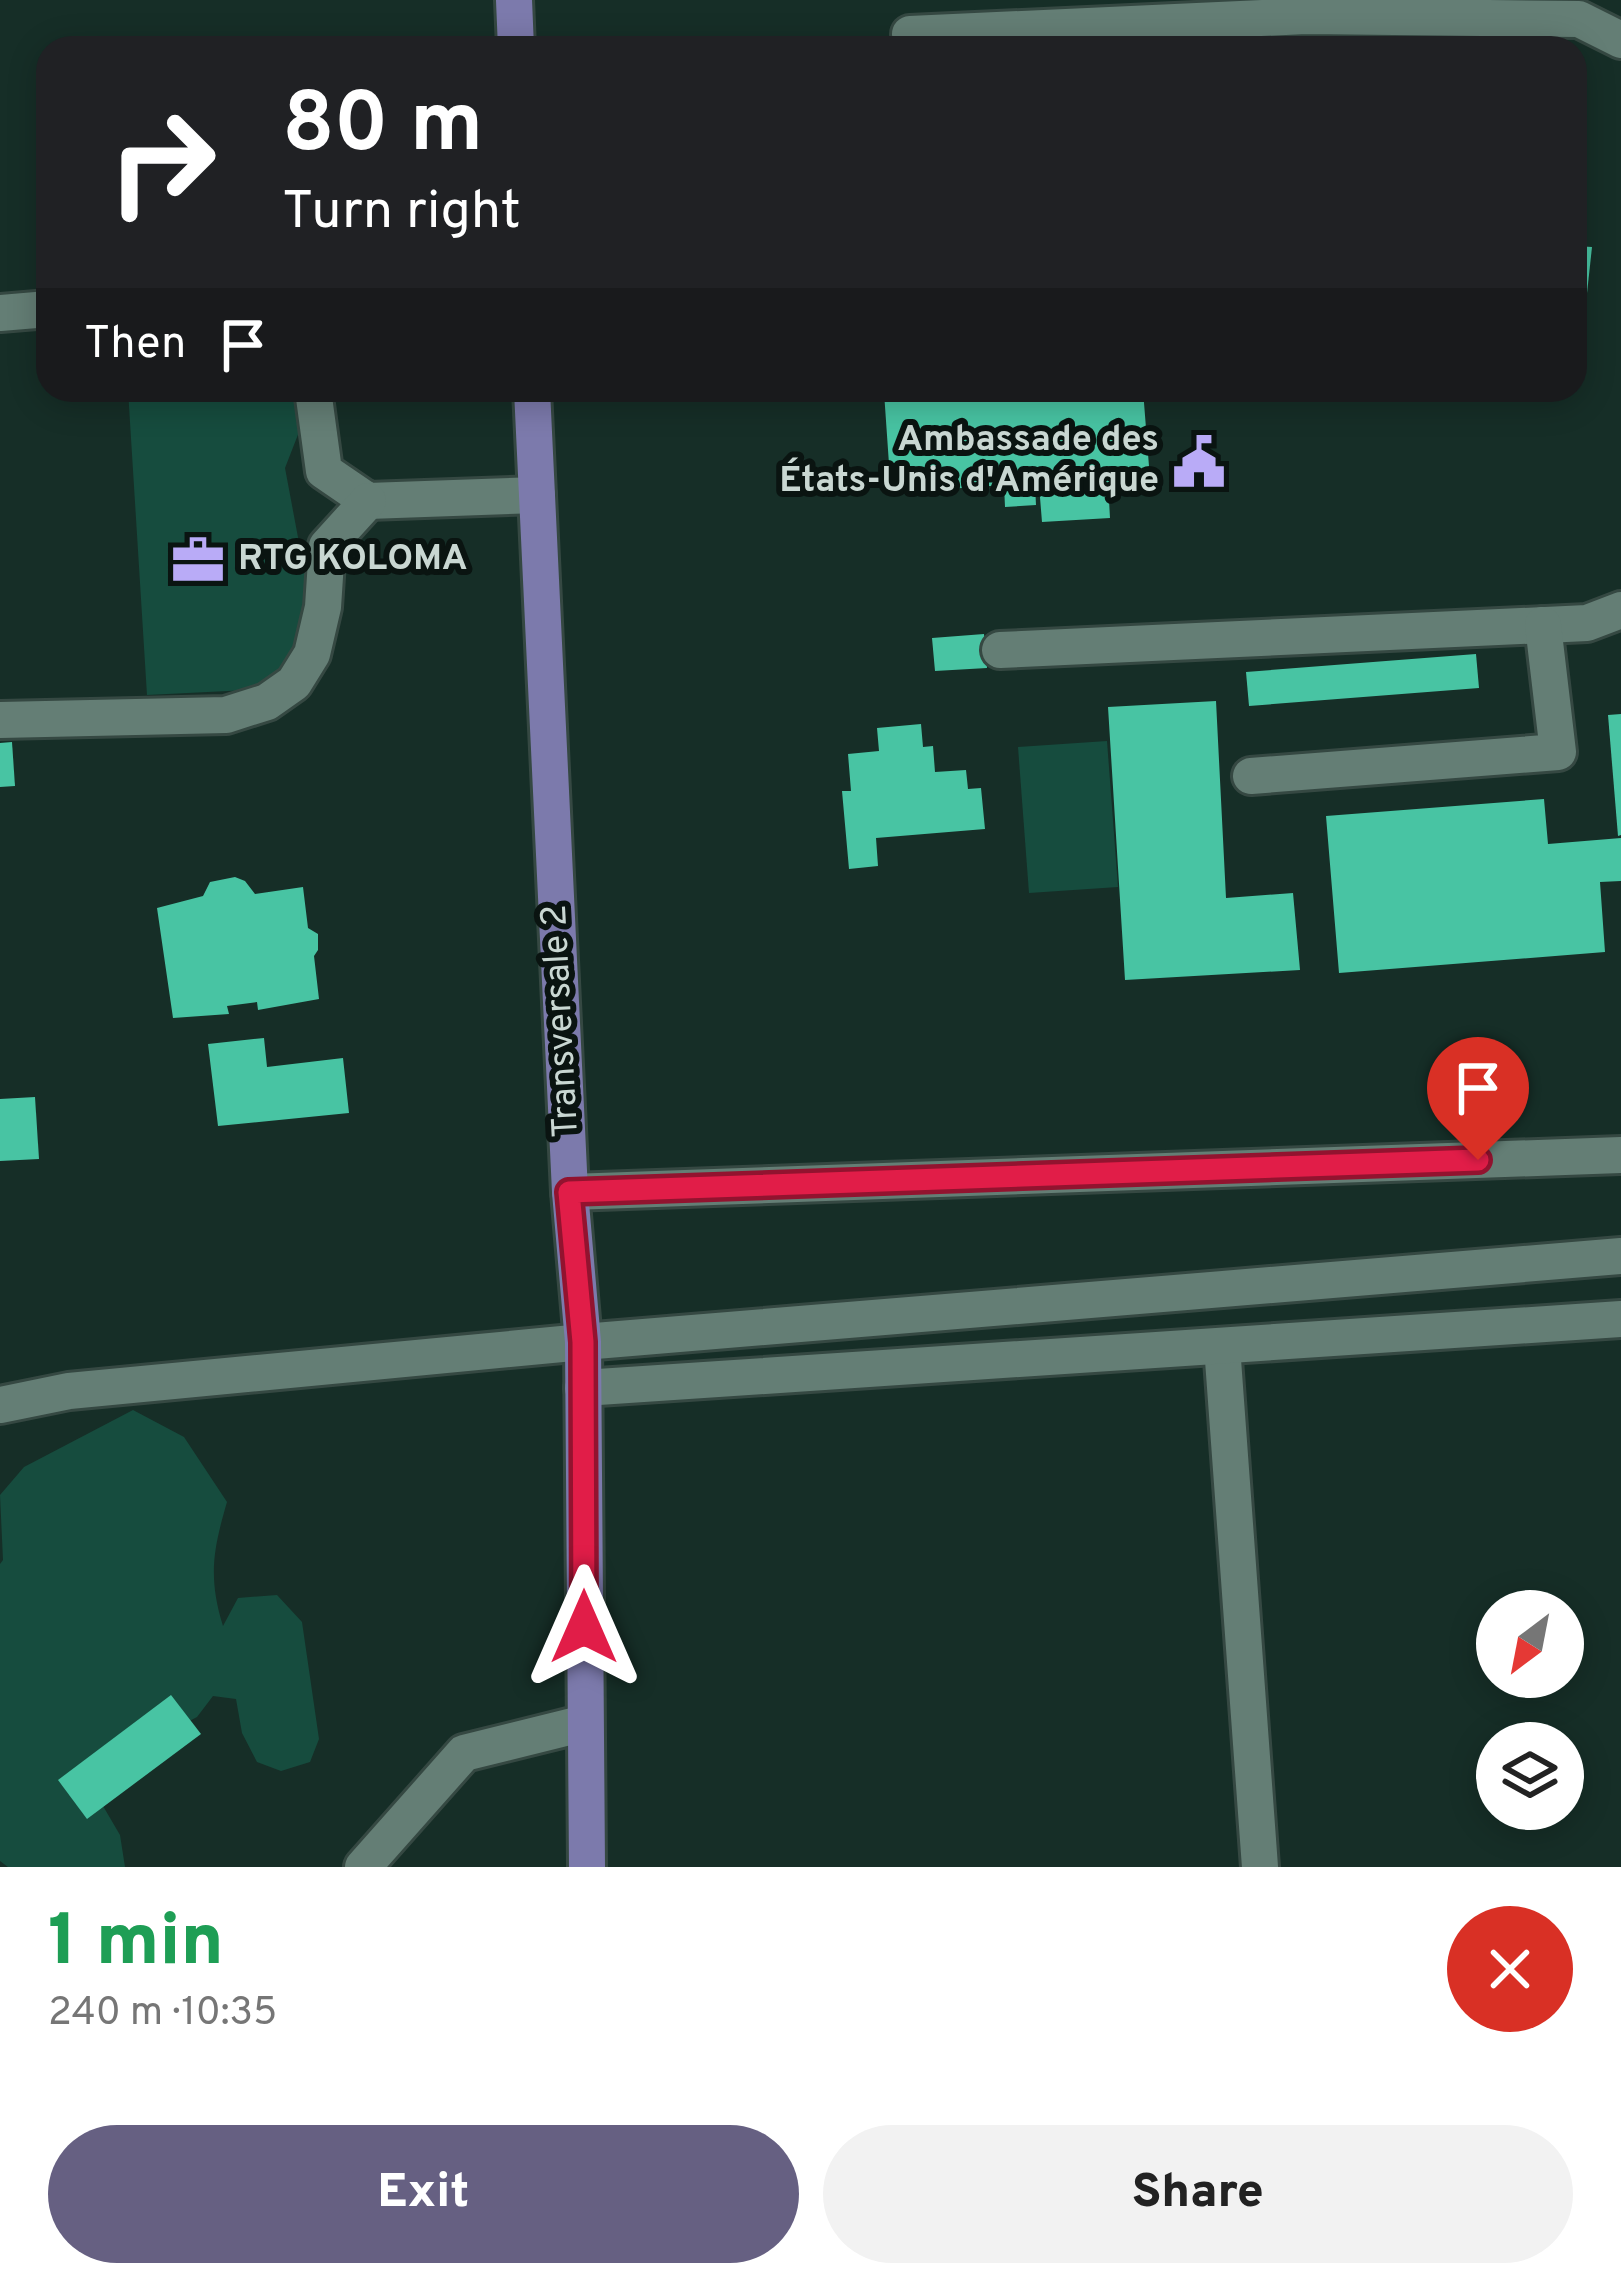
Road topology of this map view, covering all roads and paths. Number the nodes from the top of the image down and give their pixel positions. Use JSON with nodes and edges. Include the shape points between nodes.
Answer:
{"nodes":[{"id":1,"x":514,"y":0,"type":"edge"},
{"id":2,"x":910,"y":34,"type":"dead end"},
{"id":3,"x":516,"y":36,"type":"edge"},
{"id":4,"x":1621,"y":40,"type":"edge"},
{"id":5,"x":36,"y":310,"type":"edge"},
{"id":6,"x":0,"y":313,"type":"edge"},
{"id":7,"x":315,"y":402,"type":"edge"},
{"id":8,"x":533,"y":402,"type":"edge"},
{"id":9,"x":537,"y":495,"type":"junction"},
{"id":10,"x":368,"y":501,"type":"junction"},
{"id":11,"x":1621,"y":610,"type":"edge"},
{"id":12,"x":1543,"y":625,"type":"junction"},
{"id":13,"x":1000,"y":650,"type":"dead end"},
{"id":14,"x":0,"y":720,"type":"edge"},
{"id":15,"x":1251,"y":776,"type":"dead end"},
{"id":16,"x":1621,"y":1155,"type":"edge"},
{"id":17,"x":569,"y":1192,"type":"junction"},
{"id":18,"x":1621,"y":1256,"type":"edge"},
{"id":19,"x":1621,"y":1319,"type":"edge"},
{"id":20,"x":583,"y":1342,"type":"junction"},
{"id":21,"x":1222,"y":1346,"type":"junction"},
{"id":22,"x":583,"y":1388,"type":"junction"},
{"id":23,"x":0,"y":1405,"type":"edge"},
{"id":24,"x":585,"y":1723,"type":"junction"},
{"id":25,"x":363,"y":1867,"type":"edge"},
{"id":26,"x":587,"y":1867,"type":"edge"},
{"id":27,"x":1260,"y":1867,"type":"edge"}],
"edges":[{"from":1,"to":3,"type":"main road"},
{"from":2,"to":4,"type":"street","via":[[1306,16],[1579,19]]},
{"from":5,"to":6,"type":"street"},
{"from":7,"to":10,"type":"street","via":[[324,471]]},
{"from":8,"to":9,"type":"main road","name":"Transversale 2"},
{"from":9,"to":10,"type":"street"},
{"from":9,"to":17,"type":"main road","name":"Transversale 2"},
{"from":10,"to":14,"type":"street","via":[[327,546],[312,654],[294,683],[267,702],[226,715]]},
{"from":11,"to":12,"type":"street","via":[[1587,623]]},
{"from":12,"to":13,"type":"street"},
{"from":12,"to":15,"type":"street","via":[[1558,752]]},
{"from":16,"to":17,"type":"street"},
{"from":17,"to":20,"type":"main road","name":"Transversale 2"},
{"from":18,"to":20,"type":"street"},
{"from":19,"to":21,"type":"street"},
{"from":20,"to":22,"type":"main road","name":"Transversale 2"},
{"from":20,"to":23,"type":"street","via":[[69,1391]]},
{"from":21,"to":22,"type":"street"},
{"from":21,"to":27,"type":"street"},
{"from":22,"to":24,"type":"main road","name":"Transversale 2"},
{"from":24,"to":25,"type":"street","via":[[464,1754]]},
{"from":24,"to":26,"type":"main road","name":"Transversale 2"}]}
